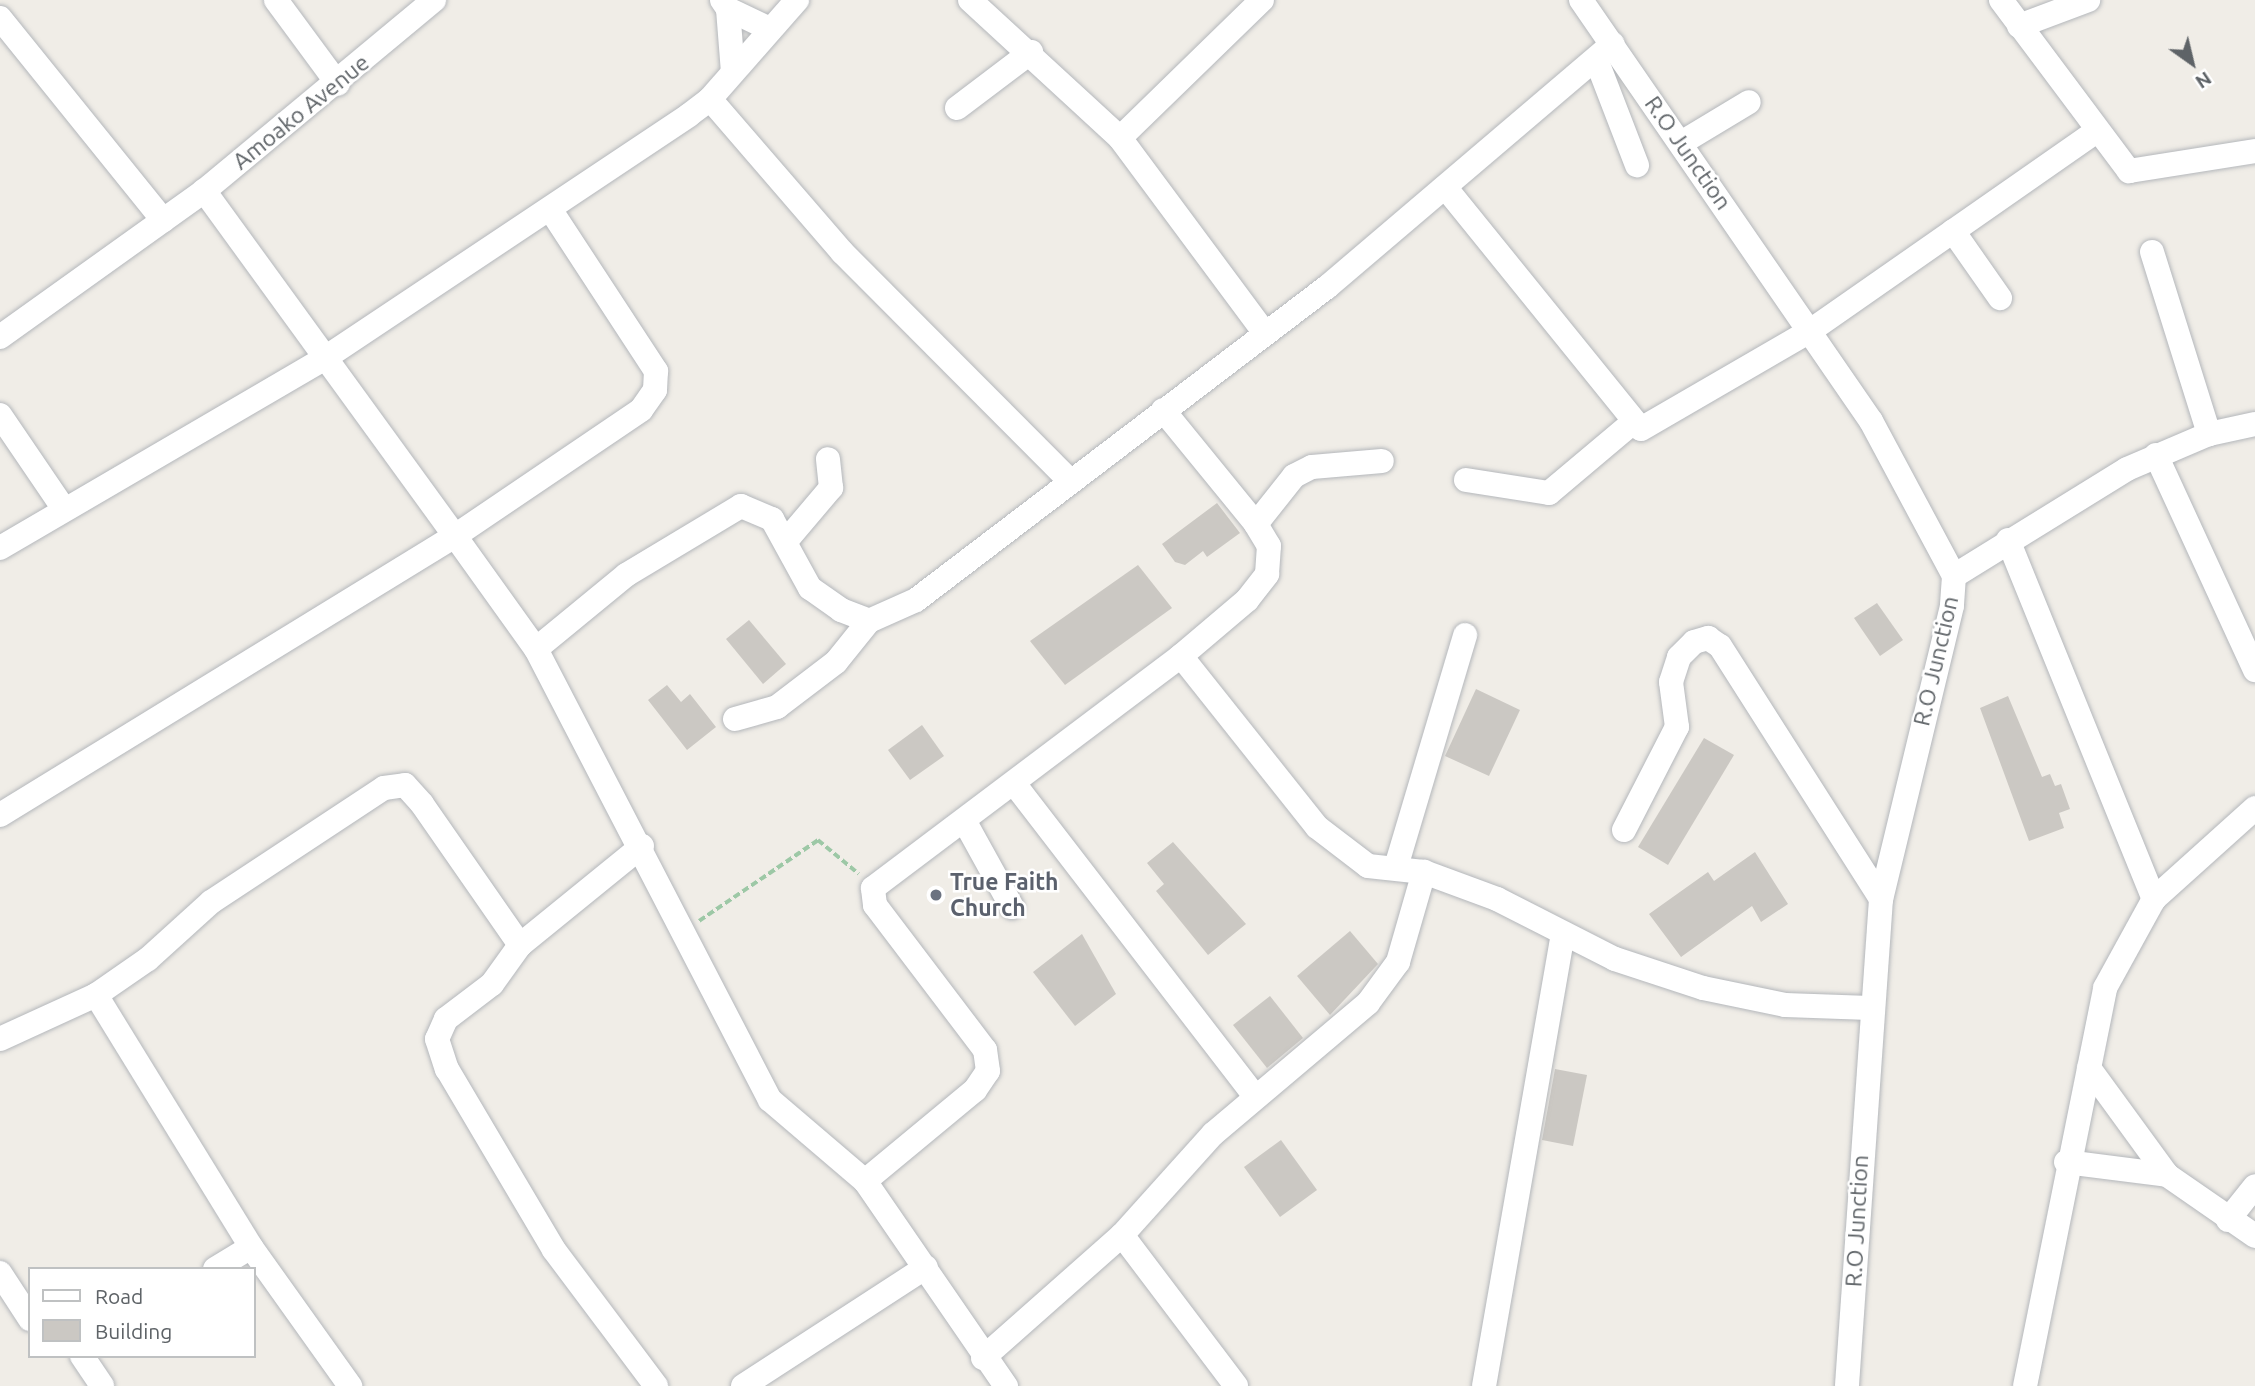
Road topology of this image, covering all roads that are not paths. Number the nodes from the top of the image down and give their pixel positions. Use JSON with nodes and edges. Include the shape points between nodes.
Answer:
{"nodes":[{"id":1,"x":276,"y":0,"type":"edge"},
{"id":2,"x":434,"y":0,"type":"edge"},
{"id":3,"x":797,"y":0,"type":"edge"},
{"id":4,"x":970,"y":0,"type":"edge"},
{"id":5,"x":1262,"y":0,"type":"edge"},
{"id":6,"x":1581,"y":0,"type":"edge"},
{"id":7,"x":2001,"y":0,"type":"edge"},
{"id":8,"x":2088,"y":0,"type":"edge"},
{"id":9,"x":725,"y":5,"type":"edge"},
{"id":10,"x":0,"y":18,"type":"edge"},
{"id":11,"x":2019,"y":26,"type":"junction"},
{"id":12,"x":769,"y":29,"type":"junction"},
{"id":13,"x":1031,"y":52,"type":"junction"},
{"id":14,"x":1604,"y":52,"type":"junction"},
{"id":15,"x":733,"y":72,"type":"junction"},
{"id":16,"x":338,"y":84,"type":"junction"},
{"id":17,"x":710,"y":99,"type":"junction"},
{"id":18,"x":1749,"y":102,"type":"dead end"},
{"id":19,"x":957,"y":108,"type":"dead end"},
{"id":20,"x":2096,"y":131,"type":"junction"},
{"id":21,"x":1120,"y":138,"type":"junction"},
{"id":22,"x":1681,"y":143,"type":"junction"},
{"id":23,"x":2255,"y":151,"type":"edge"},
{"id":24,"x":1637,"y":165,"type":"dead end"},
{"id":25,"x":1445,"y":187,"type":"junction"},
{"id":26,"x":204,"y":191,"type":"junction"},
{"id":27,"x":550,"y":209,"type":"junction"},
{"id":28,"x":163,"y":220,"type":"junction"},
{"id":29,"x":1953,"y":231,"type":"junction"},
{"id":30,"x":2152,"y":253,"type":"dead end"},
{"id":31,"x":2000,"y":298,"type":"dead end"},
{"id":32,"x":1810,"y":331,"type":"junction"},
{"id":33,"x":1264,"y":332,"type":"junction"},
{"id":34,"x":0,"y":337,"type":"edge"},
{"id":35,"x":328,"y":356,"type":"junction"},
{"id":36,"x":1163,"y":410,"type":"junction"},
{"id":37,"x":0,"y":415,"type":"edge"},
{"id":38,"x":1631,"y":424,"type":"junction"},
{"id":39,"x":2255,"y":424,"type":"edge"},
{"id":40,"x":2209,"y":434,"type":"junction"},
{"id":41,"x":2156,"y":455,"type":"junction"},
{"id":42,"x":828,"y":459,"type":"dead end"},
{"id":43,"x":1382,"y":461,"type":"dead end"},
{"id":44,"x":1068,"y":479,"type":"junction"},
{"id":45,"x":1466,"y":480,"type":"dead end"},
{"id":46,"x":64,"y":509,"type":"junction"},
{"id":47,"x":1256,"y":524,"type":"junction"},
{"id":48,"x":455,"y":536,"type":"junction"},
{"id":49,"x":2008,"y":540,"type":"junction"},
{"id":50,"x":786,"y":541,"type":"junction"},
{"id":51,"x":0,"y":548,"type":"edge"},
{"id":52,"x":1954,"y":576,"type":"junction"},
{"id":53,"x":869,"y":621,"type":"junction"},
{"id":54,"x":1465,"y":635,"type":"dead end"},
{"id":55,"x":536,"y":649,"type":"junction"},
{"id":56,"x":1181,"y":656,"type":"junction"},
{"id":57,"x":2255,"y":670,"type":"edge"},
{"id":58,"x":735,"y":719,"type":"dead end"},
{"id":59,"x":1016,"y":786,"type":"junction"},
{"id":60,"x":2255,"y":808,"type":"edge"},
{"id":61,"x":0,"y":815,"type":"edge"},
{"id":62,"x":965,"y":822,"type":"junction"},
{"id":63,"x":1624,"y":830,"type":"dead end"},
{"id":64,"x":642,"y":846,"type":"junction"},
{"id":65,"x":1396,"y":867,"type":"junction"},
{"id":66,"x":1424,"y":872,"type":"junction"},
{"id":67,"x":1881,"y":899,"type":"junction"},
{"id":68,"x":2154,"y":899,"type":"junction"},
{"id":69,"x":1012,"y":907,"type":"dead end"},
{"id":70,"x":1563,"y":934,"type":"junction"},
{"id":71,"x":520,"y":946,"type":"junction"},
{"id":72,"x":96,"y":995,"type":"junction"},
{"id":73,"x":1870,"y":1008,"type":"junction"},
{"id":74,"x":0,"y":1039,"type":"edge"},
{"id":75,"x":2089,"y":1068,"type":"junction"},
{"id":76,"x":1255,"y":1096,"type":"junction"},
{"id":77,"x":2066,"y":1162,"type":"junction"},
{"id":78,"x":2167,"y":1175,"type":"junction"},
{"id":79,"x":865,"y":1181,"type":"junction"},
{"id":80,"x":2255,"y":1186,"type":"edge"},
{"id":81,"x":2228,"y":1220,"type":"junction"},
{"id":82,"x":1122,"y":1235,"type":"junction"},
{"id":83,"x":2255,"y":1236,"type":"edge"},
{"id":84,"x":251,"y":1247,"type":"junction"},
{"id":85,"x":218,"y":1267,"type":"edge"},
{"id":86,"x":926,"y":1267,"type":"junction"},
{"id":87,"x":0,"y":1273,"type":"edge"},
{"id":88,"x":28,"y":1316,"type":"edge"},
{"id":89,"x":83,"y":1358,"type":"edge"},
{"id":90,"x":983,"y":1358,"type":"junction"},
{"id":91,"x":102,"y":1386,"type":"edge"},
{"id":92,"x":350,"y":1386,"type":"edge"},
{"id":93,"x":656,"y":1386,"type":"edge"},
{"id":94,"x":743,"y":1386,"type":"edge"},
{"id":95,"x":1006,"y":1386,"type":"edge"},
{"id":96,"x":1236,"y":1386,"type":"edge"},
{"id":97,"x":1484,"y":1386,"type":"edge"},
{"id":98,"x":1847,"y":1386,"type":"edge"},
{"id":99,"x":2025,"y":1386,"type":"edge"}],
"edges":[{"from":1,"to":16,"type":"street"},
{"from":2,"to":16,"type":"street","name":"Amoako Avenue"},
{"from":3,"to":12,"type":"street"},
{"from":4,"to":13,"type":"street"},
{"from":5,"to":21,"type":"street"},
{"from":6,"to":14,"type":"street","name":"R.O Junction"},
{"from":7,"to":11,"type":"street"},
{"from":8,"to":11,"type":"street"},
{"from":9,"to":12,"type":"street"},
{"from":9,"to":15,"type":"street"},
{"from":10,"to":28,"type":"street"},
{"from":11,"to":20,"type":"street"},
{"from":12,"to":15,"type":"street"},
{"from":13,"to":19,"type":"street"},
{"from":13,"to":21,"type":"street"},
{"from":14,"to":22,"type":"street","name":"R.O Junction"},
{"from":14,"to":24,"type":"street"},
{"from":14,"to":25,"type":"street"},
{"from":15,"to":17,"type":"street"},
{"from":16,"to":26,"type":"street","name":"Amoako Avenue"},
{"from":17,"to":27,"type":"street"},
{"from":17,"to":44,"type":"street","via":[[843,253]]},
{"from":18,"to":22,"type":"street"},
{"from":20,"to":23,"type":"street","via":[[2124,165],[2137,172]]},
{"from":20,"to":29,"type":"street"},
{"from":21,"to":33,"type":"street"},
{"from":22,"to":32,"type":"street","name":"R.O Junction"},
{"from":25,"to":33,"type":"street"},
{"from":25,"to":38,"type":"street"},
{"from":26,"to":28,"type":"street","name":"Amoako Avenue"},
{"from":26,"to":35,"type":"street"},
{"from":27,"to":35,"type":"street"},
{"from":27,"to":48,"type":"street","via":[[656,371],[655,390],[642,410]]},
{"from":28,"to":34,"type":"street","name":"Amoako Avenue"},
{"from":29,"to":31,"type":"street"},
{"from":29,"to":32,"type":"street"},
{"from":30,"to":40,"type":"street"},
{"from":32,"to":38,"type":"street","via":[[1654,425]]},
{"from":32,"to":52,"type":"street","name":"R.O Junction","via":[[1871,421]]},
{"from":33,"to":36,"type":"street"},
{"from":35,"to":46,"type":"street"},
{"from":35,"to":48,"type":"street","via":[[424,501]]},
{"from":36,"to":44,"type":"street"},
{"from":36,"to":47,"type":"street"},
{"from":37,"to":46,"type":"street"},
{"from":38,"to":45,"type":"street","via":[[1549,493]]},
{"from":39,"to":40,"type":"street"},
{"from":40,"to":41,"type":"street"},
{"from":41,"to":49,"type":"street"},
{"from":41,"to":57,"type":"street"},
{"from":42,"to":50,"type":"street","via":[[831,488]]},
{"from":43,"to":47,"type":"street","via":[[1312,467],[1294,476]]},
{"from":44,"to":53,"type":"street","via":[[974,559],[916,600]]},
{"from":46,"to":51,"type":"street"},
{"from":47,"to":56,"type":"street","via":[[1269,546],[1267,574],[1247,600]]},
{"from":48,"to":55,"type":"street"},
{"from":48,"to":61,"type":"street"},
{"from":49,"to":52,"type":"street"},
{"from":49,"to":68,"type":"street"},
{"from":50,"to":53,"type":"street","via":[[810,588]]},
{"from":50,"to":55,"type":"street","via":[[772,519],[741,506],[626,575]]},
{"from":52,"to":67,"type":"street","name":"R.O Junction","via":[[1952,606]]},
{"from":53,"to":58,"type":"street","via":[[836,662],[778,707]]},
{"from":54,"to":65,"type":"street"},
{"from":55,"to":64,"type":"street"},
{"from":56,"to":59,"type":"street"},
{"from":56,"to":65,"type":"street","via":[[1317,827],[1368,866]]},
{"from":59,"to":62,"type":"street"},
{"from":59,"to":76,"type":"street"},
{"from":60,"to":68,"type":"street"},
{"from":62,"to":69,"type":"street"},
{"from":62,"to":79,"type":"street","via":[[873,888],[875,905],[985,1050],[988,1071],[975,1090]]},
{"from":63,"to":67,"type":"street","via":[[1677,727],[1671,682],[1679,657],[1694,642],[1708,638],[1720,646]]},
{"from":64,"to":71,"type":"street"},
{"from":64,"to":79,"type":"street","via":[[770,1100]]},
{"from":65,"to":66,"type":"street"},
{"from":66,"to":70,"type":"street","via":[[1497,899]]},
{"from":66,"to":76,"type":"street","via":[[1398,962],[1368,1003]]},
{"from":67,"to":73,"type":"street","name":"R.O Junction"},
{"from":68,"to":75,"type":"street","via":[[2105,988]]},
{"from":70,"to":73,"type":"street","via":[[1703,988],[1785,1005]]},
{"from":70,"to":97,"type":"street"},
{"from":71,"to":72,"type":"street","via":[[405,785],[384,788],[211,902],[148,959]]},
{"from":71,"to":93,"type":"street","via":[[492,984],[446,1019],[437,1039],[442,1058],[554,1250]]},
{"from":72,"to":74,"type":"street"},
{"from":72,"to":84,"type":"street"},
{"from":73,"to":98,"type":"street","name":"R.O Junction"},
{"from":75,"to":77,"type":"street"},
{"from":75,"to":78,"type":"street"},
{"from":76,"to":82,"type":"street"},
{"from":77,"to":78,"type":"street"},
{"from":77,"to":99,"type":"street"},
{"from":78,"to":81,"type":"street"},
{"from":79,"to":86,"type":"street"},
{"from":80,"to":81,"type":"street"},
{"from":81,"to":83,"type":"street"},
{"from":82,"to":90,"type":"street"},
{"from":82,"to":96,"type":"street"},
{"from":84,"to":85,"type":"street"},
{"from":84,"to":92,"type":"street"},
{"from":86,"to":90,"type":"street"},
{"from":86,"to":94,"type":"street"},
{"from":87,"to":88,"type":"street"},
{"from":89,"to":91,"type":"street"},
{"from":90,"to":95,"type":"street"}]}
